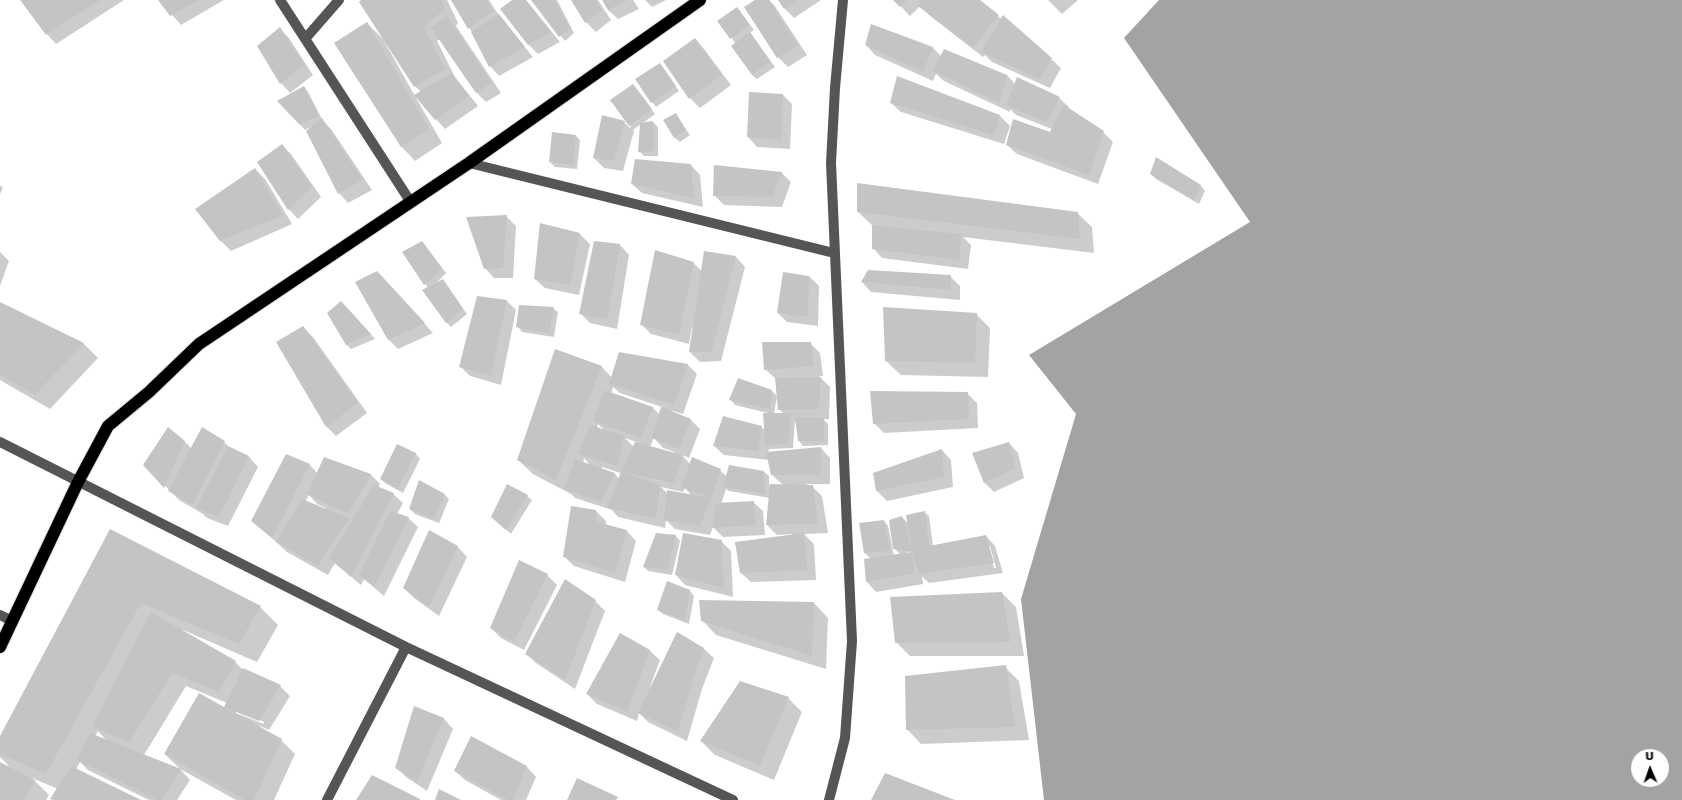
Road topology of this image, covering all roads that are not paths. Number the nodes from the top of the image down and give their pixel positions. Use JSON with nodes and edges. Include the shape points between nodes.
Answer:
{"nodes":[{"id":1,"x":280,"y":0,"type":"edge"},
{"id":2,"x":339,"y":0,"type":"edge"},
{"id":3,"x":700,"y":0,"type":"edge"},
{"id":4,"x":843,"y":0,"type":"edge"},
{"id":5,"x":305,"y":39,"type":"junction"},
{"id":6,"x":469,"y":163,"type":"junction"},
{"id":7,"x":410,"y":201,"type":"junction"},
{"id":8,"x":834,"y":253,"type":"junction"},
{"id":9,"x":0,"y":442,"type":"edge"},
{"id":10,"x":78,"y":482,"type":"junction"},
{"id":11,"x":0,"y":615,"type":"edge"},
{"id":12,"x":12,"y":621,"type":"junction"},
{"id":13,"x":0,"y":646,"type":"edge"},
{"id":14,"x":406,"y":647,"type":"junction"},
{"id":15,"x":327,"y":800,"type":"edge"},
{"id":16,"x":733,"y":800,"type":"edge"},
{"id":17,"x":829,"y":800,"type":"edge"}],
"edges":[{"from":1,"to":5,"type":"street"},
{"from":2,"to":5,"type":"street"},
{"from":3,"to":6,"type":"highway"},
{"from":4,"to":8,"type":"street","via":[[831,163]]},
{"from":5,"to":7,"type":"street"},
{"from":6,"to":7,"type":"highway"},
{"from":6,"to":8,"type":"street"},
{"from":7,"to":10,"type":"highway","via":[[198,344],[108,426]]},
{"from":8,"to":17,"type":"street","via":[[852,641],[845,738]]},
{"from":9,"to":10,"type":"street"},
{"from":10,"to":12,"type":"highway"},
{"from":10,"to":14,"type":"street"},
{"from":11,"to":12,"type":"street"},
{"from":12,"to":13,"type":"highway"},
{"from":14,"to":15,"type":"street"},
{"from":14,"to":16,"type":"street"}]}
